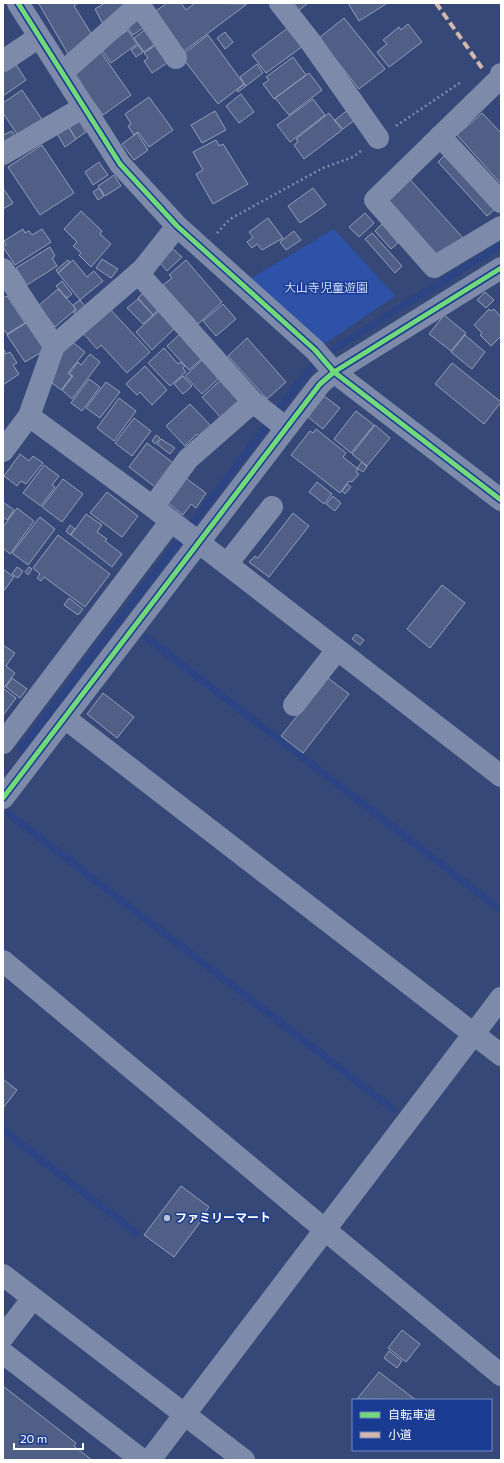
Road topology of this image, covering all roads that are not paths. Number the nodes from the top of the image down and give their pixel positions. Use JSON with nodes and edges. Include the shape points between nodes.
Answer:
{"nodes":[{"id":1,"x":18,"y":3,"type":"edge"},
{"id":2,"x":280,"y":3,"type":"edge"},
{"id":3,"x":140,"y":4,"type":"edge"},
{"id":4,"x":39,"y":37,"type":"junction"},
{"id":5,"x":176,"y":58,"type":"dead end"},
{"id":6,"x":3,"y":61,"type":"edge"},
{"id":7,"x":500,"y":63,"type":"edge"},
{"id":8,"x":62,"y":73,"type":"junction"},
{"id":9,"x":84,"y":107,"type":"junction"},
{"id":10,"x":440,"y":136,"type":"junction"},
{"id":11,"x":378,"y":138,"type":"road end"},
{"id":12,"x":3,"y":154,"type":"edge"},
{"id":13,"x":501,"y":202,"type":"edge"},
{"id":14,"x":177,"y":226,"type":"junction"},
{"id":15,"x":501,"y":227,"type":"edge"},
{"id":16,"x":501,"y":268,"type":"edge"},
{"id":17,"x":3,"y":269,"type":"edge"},
{"id":18,"x":138,"y":273,"type":"junction"},
{"id":19,"x":54,"y":346,"type":"junction"},
{"id":20,"x":325,"y":362,"type":"junction"},
{"id":21,"x":29,"y":416,"type":"junction"},
{"id":22,"x":271,"y":416,"type":"junction"},
{"id":23,"x":3,"y":451,"type":"edge"},
{"id":24,"x":501,"y":500,"type":"edge"},
{"id":25,"x":153,"y":507,"type":"junction"},
{"id":26,"x":272,"y":507,"type":"dead end"},
{"id":27,"x":185,"y":532,"type":"junction"},
{"id":28,"x":227,"y":564,"type":"junction"},
{"id":29,"x":337,"y":650,"type":"junction"},
{"id":30,"x":294,"y":705,"type":"dead end"},
{"id":31,"x":65,"y":718,"type":"junction"},
{"id":32,"x":4,"y":739,"type":"edge"},
{"id":33,"x":501,"y":776,"type":"edge"},
{"id":34,"x":3,"y":798,"type":"edge"},
{"id":35,"x":3,"y":961,"type":"edge"},
{"id":36,"x":501,"y":998,"type":"edge"},
{"id":37,"x":474,"y":1034,"type":"junction"},
{"id":38,"x":501,"y":1055,"type":"edge"},
{"id":39,"x":324,"y":1229,"type":"junction"},
{"id":40,"x":3,"y":1275,"type":"edge"},
{"id":41,"x":33,"y":1298,"type":"junction"},
{"id":42,"x":3,"y":1337,"type":"edge"},
{"id":43,"x":3,"y":1353,"type":"edge"},
{"id":44,"x":501,"y":1374,"type":"edge"},
{"id":45,"x":185,"y":1414,"type":"junction"},
{"id":46,"x":142,"y":1460,"type":"edge"},
{"id":47,"x":150,"y":1460,"type":"edge"},
{"id":48,"x":244,"y":1460,"type":"edge"}],
"edges":[{"from":1,"to":4,"type":"street"},
{"from":2,"to":11,"type":"street"},
{"from":3,"to":5,"type":"street"},
{"from":3,"to":8,"type":"street"},
{"from":4,"to":6,"type":"street"},
{"from":4,"to":8,"type":"street"},
{"from":7,"to":10,"type":"street","via":[[500,78]]},
{"from":8,"to":9,"type":"street"},
{"from":9,"to":12,"type":"street"},
{"from":9,"to":14,"type":"street","via":[[120,164]]},
{"from":10,"to":13,"type":"street"},
{"from":10,"to":15,"type":"street","via":[[374,200],[434,268]]},
{"from":14,"to":18,"type":"street"},
{"from":14,"to":20,"type":"street"},
{"from":16,"to":20,"type":"street"},
{"from":17,"to":19,"type":"street"},
{"from":18,"to":19,"type":"street"},
{"from":18,"to":22,"type":"street"},
{"from":19,"to":21,"type":"street"},
{"from":20,"to":22,"type":"street","via":[[320,384]]},
{"from":20,"to":24,"type":"street"},
{"from":21,"to":23,"type":"street"},
{"from":21,"to":25,"type":"street"},
{"from":22,"to":25,"type":"street","via":[[188,460]]},
{"from":22,"to":27,"type":"street"},
{"from":25,"to":27,"type":"street"},
{"from":26,"to":28,"type":"street"},
{"from":27,"to":28,"type":"street"},
{"from":27,"to":31,"type":"street"},
{"from":27,"to":32,"type":"street"},
{"from":28,"to":29,"type":"street"},
{"from":29,"to":30,"type":"street"},
{"from":29,"to":33,"type":"street"},
{"from":31,"to":34,"type":"street"},
{"from":31,"to":37,"type":"street"},
{"from":35,"to":39,"type":"street"},
{"from":36,"to":37,"type":"street"},
{"from":37,"to":38,"type":"street"},
{"from":37,"to":39,"type":"street"},
{"from":39,"to":44,"type":"street"},
{"from":39,"to":45,"type":"street"},
{"from":40,"to":41,"type":"street"},
{"from":41,"to":42,"type":"street"},
{"from":41,"to":45,"type":"street"},
{"from":43,"to":46,"type":"street"},
{"from":45,"to":47,"type":"street"},
{"from":45,"to":48,"type":"street"}]}
